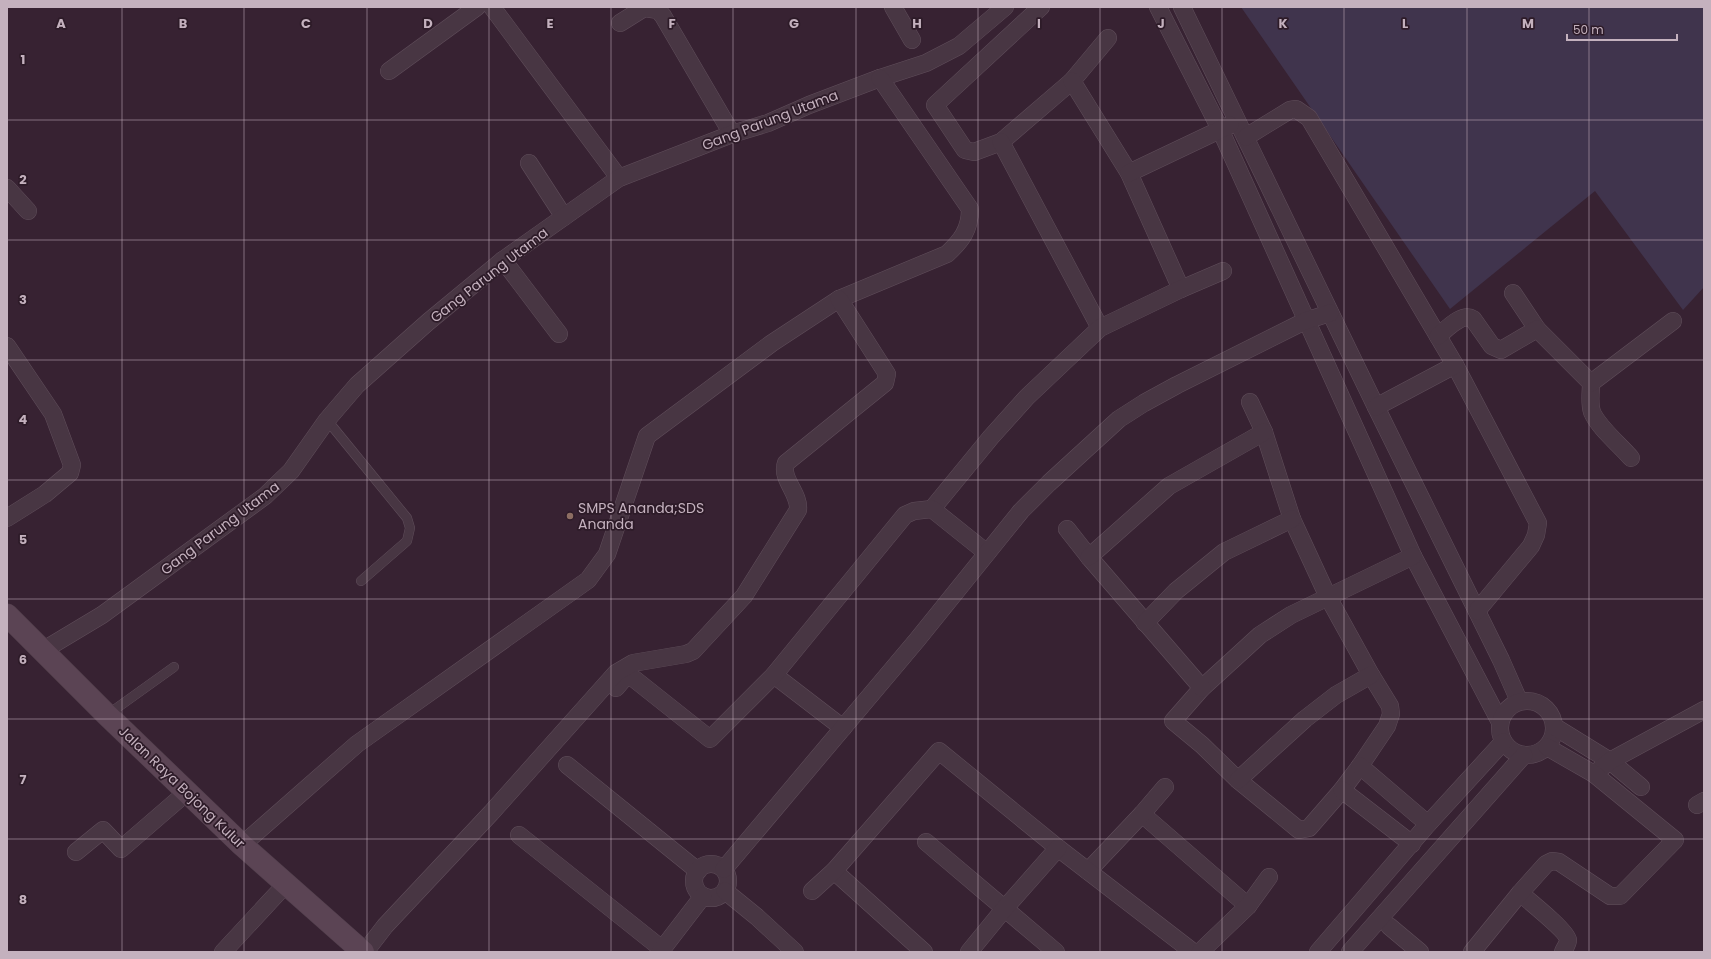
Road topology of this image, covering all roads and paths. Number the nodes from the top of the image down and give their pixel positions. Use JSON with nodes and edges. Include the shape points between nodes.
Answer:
{"nodes":[{"id":1,"x":477,"y":7,"type":"edge"},
{"id":2,"x":492,"y":7,"type":"edge"},
{"id":3,"x":893,"y":7,"type":"edge"},
{"id":4,"x":1005,"y":7,"type":"edge"},
{"id":5,"x":1041,"y":7,"type":"edge"},
{"id":6,"x":1158,"y":7,"type":"edge"},
{"id":7,"x":1182,"y":7,"type":"edge"},
{"id":8,"x":620,"y":23,"type":"dead end"},
{"id":9,"x":1108,"y":38,"type":"dead end"},
{"id":10,"x":912,"y":40,"type":"dead end"},
{"id":11,"x":388,"y":71,"type":"dead end"},
{"id":12,"x":880,"y":78,"type":"junction"},
{"id":13,"x":1072,"y":81,"type":"junction"},
{"id":14,"x":1239,"y":121,"type":"junction"},
{"id":15,"x":1220,"y":129,"type":"junction"},
{"id":16,"x":732,"y":134,"type":"junction"},
{"id":17,"x":1246,"y":137,"type":"junction"},
{"id":18,"x":1001,"y":142,"type":"junction"},
{"id":19,"x":529,"y":162,"type":"dead end"},
{"id":20,"x":1129,"y":173,"type":"junction"},
{"id":21,"x":619,"y":178,"type":"junction"},
{"id":22,"x":7,"y":188,"type":"edge"},
{"id":23,"x":28,"y":211,"type":"dead end"},
{"id":24,"x":564,"y":217,"type":"junction"},
{"id":25,"x":502,"y":260,"type":"junction"},
{"id":26,"x":1223,"y":271,"type":"dead end"},
{"id":27,"x":1181,"y":288,"type":"junction"},
{"id":28,"x":1513,"y":292,"type":"dead end"},
{"id":29,"x":840,"y":299,"type":"junction"},
{"id":30,"x":1330,"y":313,"type":"junction"},
{"id":31,"x":1305,"y":321,"type":"junction"},
{"id":32,"x":1673,"y":321,"type":"dead end"},
{"id":33,"x":1100,"y":328,"type":"junction"},
{"id":34,"x":1537,"y":329,"type":"junction"},
{"id":35,"x":559,"y":334,"type":"dead end"},
{"id":36,"x":1438,"y":336,"type":"junction"},
{"id":37,"x":7,"y":346,"type":"edge"},
{"id":38,"x":1455,"y":365,"type":"junction"},
{"id":39,"x":1591,"y":383,"type":"junction"},
{"id":40,"x":1250,"y":402,"type":"dead end"},
{"id":41,"x":1376,"y":408,"type":"junction"},
{"id":42,"x":327,"y":420,"type":"junction"},
{"id":43,"x":1264,"y":432,"type":"junction"},
{"id":44,"x":1631,"y":458,"type":"dead end"},
{"id":45,"x":932,"y":509,"type":"junction"},
{"id":46,"x":7,"y":518,"type":"edge"},
{"id":47,"x":1292,"y":519,"type":"junction"},
{"id":48,"x":1066,"y":528,"type":"dead end"},
{"id":49,"x":987,"y":554,"type":"junction"},
{"id":50,"x":1413,"y":556,"type":"junction"},
{"id":51,"x":1089,"y":557,"type":"junction"},
{"id":52,"x":361,"y":581,"type":"dead end"},
{"id":53,"x":1328,"y":597,"type":"junction"},
{"id":54,"x":1477,"y":611,"type":"junction"},
{"id":55,"x":1145,"y":623,"type":"junction"},
{"id":56,"x":10,"y":624,"type":"edge"},
{"id":57,"x":42,"y":651,"type":"junction"},
{"id":58,"x":174,"y":667,"type":"dead end"},
{"id":59,"x":774,"y":675,"type":"junction"},
{"id":60,"x":1371,"y":675,"type":"junction"},
{"id":61,"x":1202,"y":688,"type":"junction"},
{"id":62,"x":1519,"y":701,"type":"junction"},
{"id":63,"x":1704,"y":710,"type":"edge"},
{"id":64,"x":107,"y":715,"type":"junction"},
{"id":65,"x":591,"y":717,"type":"dead end"},
{"id":66,"x":1500,"y":722,"type":"junction"},
{"id":67,"x":1555,"y":727,"type":"junction"},
{"id":68,"x":843,"y":728,"type":"junction"},
{"id":69,"x":1503,"y":742,"type":"junction"},
{"id":70,"x":1547,"y":747,"type":"junction"},
{"id":71,"x":1524,"y":755,"type":"junction"},
{"id":72,"x":1610,"y":761,"type":"junction"},
{"id":73,"x":567,"y":765,"type":"dead end"},
{"id":74,"x":1360,"y":766,"type":"junction"},
{"id":75,"x":1594,"y":774,"type":"junction"},
{"id":76,"x":1238,"y":780,"type":"junction"},
{"id":77,"x":1164,"y":787,"type":"dead end"},
{"id":78,"x":1641,"y":787,"type":"dead end"},
{"id":79,"x":1342,"y":790,"type":"junction"},
{"id":80,"x":187,"y":792,"type":"junction"},
{"id":81,"x":1142,"y":814,"type":"junction"},
{"id":82,"x":1428,"y":824,"type":"junction"},
{"id":83,"x":519,"y":835,"type":"dead end"},
{"id":84,"x":926,"y":842,"type":"dead end"},
{"id":85,"x":1412,"y":844,"type":"junction"},
{"id":86,"x":242,"y":845,"type":"junction"},
{"id":87,"x":1058,"y":848,"type":"junction"},
{"id":88,"x":76,"y":852,"type":"dead end"},
{"id":89,"x":724,"y":869,"type":"junction"},
{"id":90,"x":698,"y":871,"type":"junction"},
{"id":91,"x":834,"y":871,"type":"junction"},
{"id":92,"x":1088,"y":871,"type":"junction"},
{"id":93,"x":1270,"y":877,"type":"dead end"},
{"id":94,"x":286,"y":884,"type":"junction"},
{"id":95,"x":725,"y":891,"type":"junction"},
{"id":96,"x":812,"y":891,"type":"dead end"},
{"id":97,"x":1520,"y":893,"type":"junction"},
{"id":98,"x":702,"y":896,"type":"junction"},
{"id":99,"x":1248,"y":906,"type":"junction"},
{"id":100,"x":1005,"y":908,"type":"junction"},
{"id":101,"x":1388,"y":926,"type":"dead end"},
{"id":102,"x":661,"y":951,"type":"edge"},
{"id":103,"x":223,"y":952,"type":"edge"},
{"id":104,"x":364,"y":952,"type":"edge"},
{"id":105,"x":795,"y":952,"type":"edge"},
{"id":106,"x":924,"y":952,"type":"edge"},
{"id":107,"x":969,"y":952,"type":"edge"},
{"id":108,"x":1056,"y":952,"type":"edge"},
{"id":109,"x":1193,"y":952,"type":"edge"},
{"id":110,"x":1200,"y":952,"type":"edge"},
{"id":111,"x":1318,"y":952,"type":"edge"},
{"id":112,"x":1350,"y":952,"type":"edge"},
{"id":113,"x":1420,"y":952,"type":"edge"},
{"id":114,"x":1472,"y":952,"type":"edge"},
{"id":115,"x":1563,"y":952,"type":"edge"}],
"edges":[{"from":1,"to":11,"type":"street"},
{"from":2,"to":21,"type":"street"},
{"from":3,"to":10,"type":"street"},
{"from":4,"to":12,"type":"street","name":"Gang Parung Utama","via":[[959,46],[926,63]]},
{"from":5,"to":18,"type":"street","via":[[935,105],[965,150],[974,152]]},
{"from":6,"to":15,"type":"street"},
{"from":7,"to":14,"type":"street"},
{"from":8,"to":16,"type":"street","via":[[644,8],[658,10]]},
{"from":9,"to":13,"type":"street"},
{"from":12,"to":16,"type":"street","name":"Gang Parung Utama","via":[[768,123]]},
{"from":12,"to":29,"type":"street","via":[[970,209],[970,221],[962,238],[947,254]]},
{"from":13,"to":18,"type":"street"},
{"from":13,"to":20,"type":"street"},
{"from":14,"to":15,"type":"street"},
{"from":14,"to":17,"type":"street"},
{"from":15,"to":20,"type":"street"},
{"from":15,"to":31,"type":"street"},
{"from":16,"to":21,"type":"street","name":"Gang Parung Utama"},
{"from":17,"to":30,"type":"street"},
{"from":17,"to":36,"type":"street","via":[[1290,110],[1296,109],[1309,118]]},
{"from":18,"to":33,"type":"street"},
{"from":19,"to":24,"type":"street"},
{"from":20,"to":27,"type":"street"},
{"from":21,"to":24,"type":"street","name":"Gang Parung Utama"},
{"from":22,"to":23,"type":"street"},
{"from":24,"to":25,"type":"street","name":"Gang Parung Utama"},
{"from":25,"to":35,"type":"street"},
{"from":25,"to":42,"type":"street","name":"Gang Parung Utama","via":[[357,385]]},
{"from":26,"to":27,"type":"street"},
{"from":27,"to":33,"type":"street"},
{"from":28,"to":34,"type":"street"},
{"from":29,"to":86,"type":"street","via":[[772,343],[647,436],[607,554],[588,580],[357,744]]},
{"from":29,"to":104,"type":"street","via":[[887,374],[887,378],[885,383],[786,463],[785,472],[798,502],[798,510],[744,596],[693,651],[633,663],[616,673]]},
{"from":30,"to":31,"type":"street"},
{"from":30,"to":41,"type":"street"},
{"from":31,"to":49,"type":"street","via":[[1177,385],[1119,419],[1043,488]]},
{"from":31,"to":50,"type":"street"},
{"from":32,"to":39,"type":"street"},
{"from":33,"to":45,"type":"street","via":[[1027,397],[991,436]]},
{"from":34,"to":36,"type":"street","via":[[1501,350],[1492,346],[1470,317],[1462,318]]},
{"from":34,"to":39,"type":"street"},
{"from":36,"to":38,"type":"street"},
{"from":37,"to":46,"type":"street","via":[[53,414],[72,464],[70,473],[45,494]]},
{"from":38,"to":41,"type":"street"},
{"from":38,"to":54,"type":"street","via":[[1538,523],[1531,546]]},
{"from":39,"to":44,"type":"street","via":[[1592,412]]},
{"from":40,"to":43,"type":"street"},
{"from":41,"to":54,"type":"street"},
{"from":42,"to":52,"type":"lane","via":[[407,518],[410,528],[407,541]]},
{"from":42,"to":57,"type":"street","name":"Gang Parung Utama","via":[[291,471],[265,496],[102,615]]},
{"from":43,"to":47,"type":"street"},
{"from":43,"to":51,"type":"street","via":[[1170,486]]},
{"from":45,"to":49,"type":"street"},
{"from":45,"to":59,"type":"street","via":[[914,511],[905,516]]},
{"from":47,"to":53,"type":"street"},
{"from":47,"to":55,"type":"street","via":[[1224,552],[1176,592]]},
{"from":48,"to":51,"type":"street"},
{"from":49,"to":68,"type":"street"},
{"from":50,"to":53,"type":"street"},
{"from":50,"to":66,"type":"street"},
{"from":51,"to":55,"type":"street"},
{"from":53,"to":60,"type":"street"},
{"from":53,"to":61,"type":"street","via":[[1291,615],[1260,635]]},
{"from":54,"to":62,"type":"street"},
{"from":55,"to":61,"type":"street"},
{"from":56,"to":57,"type":"main road","name":"Jalan Raya Bojong Kulur"},
{"from":57,"to":64,"type":"main road","name":"Jalan Raya Bojong Kulur"},
{"from":58,"to":64,"type":"lane"},
{"from":59,"to":65,"type":"street","via":[[710,739],[628,674]]},
{"from":59,"to":68,"type":"street"},
{"from":60,"to":74,"type":"street","via":[[1390,706],[1391,714],[1387,726]]},
{"from":60,"to":76,"type":"street","via":[[1336,695],[1305,719]]},
{"from":61,"to":76,"type":"street","via":[[1173,721]]},
{"from":62,"to":66,"type":"street","via":[[1507,709]]},
{"from":62,"to":67,"type":"street","via":[[1536,701],[1550,711]]},
{"from":63,"to":72,"type":"street"},
{"from":64,"to":80,"type":"main road","name":"Jalan Raya Bojong Kulur"},
{"from":66,"to":69,"type":"street"},
{"from":67,"to":70,"type":"street","via":[[1553,738]]},
{"from":67,"to":72,"type":"street"},
{"from":68,"to":89,"type":"street"},
{"from":69,"to":71,"type":"street","via":[[1512,751]]},
{"from":69,"to":82,"type":"street"},
{"from":70,"to":71,"type":"street","via":[[1537,754]]},
{"from":70,"to":75,"type":"street"},
{"from":71,"to":112,"type":"street"},
{"from":72,"to":75,"type":"street"},
{"from":72,"to":78,"type":"street"},
{"from":73,"to":90,"type":"street"},
{"from":74,"to":79,"type":"street"},
{"from":74,"to":82,"type":"street"},
{"from":75,"to":97,"type":"street","via":[[1676,840],[1620,896],[1610,896],[1563,864],[1552,861],[1546,864]]},
{"from":76,"to":79,"type":"street","via":[[1299,830],[1309,828]]},
{"from":77,"to":81,"type":"street"},
{"from":79,"to":85,"type":"street"},
{"from":80,"to":86,"type":"main road","name":"Jalan Raya Bojong Kulur"},
{"from":80,"to":88,"type":"street","via":[[121,849],[103,830]]},
{"from":81,"to":92,"type":"street"},
{"from":81,"to":99,"type":"street"},
{"from":82,"to":85,"type":"street"},
{"from":83,"to":102,"type":"street"},
{"from":84,"to":100,"type":"street"},
{"from":85,"to":111,"type":"street"},
{"from":86,"to":94,"type":"main road","name":"Jalan Raya Bojong Kulur"},
{"from":87,"to":91,"type":"street","via":[[939,751]]},
{"from":87,"to":92,"type":"street"},
{"from":87,"to":100,"type":"street"},
{"from":89,"to":90,"type":"street","via":[[710,864]]},
{"from":89,"to":95,"type":"street","via":[[728,876]]},
{"from":90,"to":98,"type":"street","via":[[694,884]]},
{"from":91,"to":96,"type":"street"},
{"from":91,"to":106,"type":"street"},
{"from":92,"to":109,"type":"street"},
{"from":93,"to":99,"type":"street"},
{"from":94,"to":103,"type":"street"},
{"from":94,"to":104,"type":"main road","name":"Jalan Raya Bojong Kulur"},
{"from":95,"to":98,"type":"street","via":[[714,898]]},
{"from":95,"to":105,"type":"street"},
{"from":97,"to":114,"type":"street"},
{"from":97,"to":115,"type":"street","via":[[1567,937]]},
{"from":98,"to":102,"type":"street"},
{"from":99,"to":110,"type":"street"},
{"from":100,"to":107,"type":"street"},
{"from":100,"to":108,"type":"street"},
{"from":101,"to":113,"type":"street"}]}
